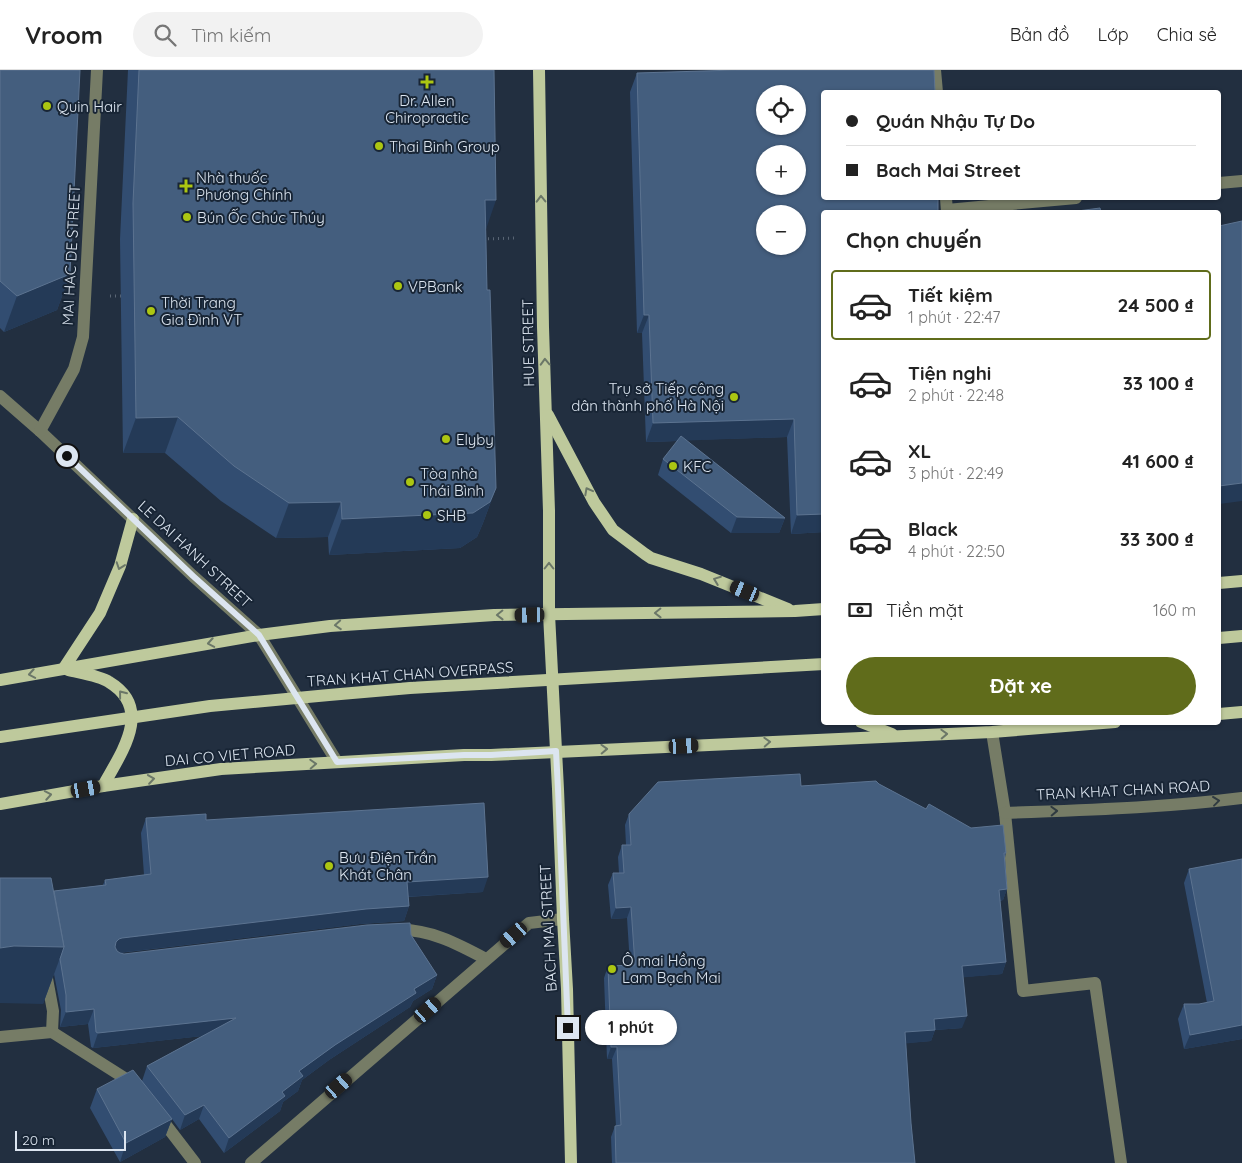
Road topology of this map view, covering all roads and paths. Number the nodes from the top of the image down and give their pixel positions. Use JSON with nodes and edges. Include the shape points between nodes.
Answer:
{"nodes":[{"id":1,"x":96,"y":70,"type":"edge"},
{"id":2,"x":539,"y":70,"type":"edge"},
{"id":3,"x":935,"y":70,"type":"edge"},
{"id":4,"x":937,"y":90,"type":"edge"},
{"id":5,"x":1242,"y":181,"type":"edge"},
{"id":6,"x":1221,"y":183,"type":"edge"},
{"id":7,"x":1047,"y":200,"type":"edge"},
{"id":8,"x":946,"y":207,"type":"edge"},
{"id":9,"x":542,"y":238,"type":"junction"},
{"id":10,"x":475,"y":239,"type":"edge"},
{"id":11,"x":85,"y":296,"type":"junction"},
{"id":12,"x":126,"y":296,"type":"dead end"},
{"id":13,"x":0,"y":396,"type":"edge"},
{"id":14,"x":546,"y":411,"type":"junction"},
{"id":15,"x":40,"y":431,"type":"junction"},
{"id":16,"x":133,"y":519,"type":"junction"},
{"id":17,"x":1242,"y":581,"type":"edge"},
{"id":18,"x":1221,"y":583,"type":"edge"},
{"id":19,"x":821,"y":609,"type":"edge"},
{"id":20,"x":795,"y":611,"type":"junction"},
{"id":21,"x":549,"y":614,"type":"junction"},
{"id":22,"x":259,"y":635,"type":"junction"},
{"id":23,"x":1239,"y":636,"type":"edge"},
{"id":24,"x":1221,"y":638,"type":"edge"},
{"id":25,"x":821,"y":664,"type":"edge"},
{"id":26,"x":64,"y":668,"type":"junction"},
{"id":27,"x":0,"y":680,"type":"edge"},
{"id":28,"x":1242,"y":712,"type":"edge"},
{"id":29,"x":1221,"y":714,"type":"edge"},
{"id":30,"x":868,"y":725,"type":"edge"},
{"id":31,"x":1078,"y":725,"type":"edge"},
{"id":32,"x":992,"y":732,"type":"junction"},
{"id":33,"x":896,"y":736,"type":"junction"},
{"id":34,"x":0,"y":737,"type":"edge"},
{"id":35,"x":556,"y":751,"type":"junction"},
{"id":36,"x":337,"y":762,"type":"junction"},
{"id":37,"x":103,"y":786,"type":"junction"},
{"id":38,"x":1242,"y":798,"type":"edge"},
{"id":39,"x":0,"y":804,"type":"edge"},
{"id":40,"x":1005,"y":813,"type":"junction"},
{"id":41,"x":563,"y":919,"type":"junction"},
{"id":42,"x":386,"y":931,"type":"edge"},
{"id":43,"x":43,"y":958,"type":"edge"},
{"id":44,"x":486,"y":959,"type":"junction"},
{"id":45,"x":52,"y":1032,"type":"junction"},
{"id":46,"x":0,"y":1037,"type":"edge"},
{"id":47,"x":195,"y":1163,"type":"edge"},
{"id":48,"x":251,"y":1163,"type":"edge"},
{"id":49,"x":571,"y":1163,"type":"edge"},
{"id":50,"x":1121,"y":1163,"type":"edge"}],
"edges":[{"from":1,"to":11,"type":"street","name":"MAI HAC DE STREET"},
{"from":9,"to":2,"type":"main road","name":"HUE STREET","one_way":true},
{"from":3,"to":4,"type":"street"},
{"from":5,"to":6,"type":"street"},
{"from":7,"to":8,"type":"street"},
{"from":9,"to":10,"type":"path"},
{"from":14,"to":9,"type":"main road","name":"HUE STREET","one_way":true},
{"from":11,"to":12,"type":"path"},
{"from":11,"to":15,"type":"street","name":"MAI HAC DE STREET","via":[[83,337],[74,369]]},
{"from":13,"to":15,"type":"street","name":"LE DAI HANH STREET"},
{"from":20,"to":14,"type":"main road","one_way":true,"via":[[651,558],[613,530],[594,502]]},
{"from":21,"to":14,"type":"main road","name":"HUE STREET","one_way":true},
{"from":15,"to":16,"type":"street","name":"LE DAI HANH STREET"},
{"from":16,"to":22,"type":"street","name":"LE DAI HANH STREET"},
{"from":16,"to":26,"type":"main road","one_way":true,"via":[[120,566],[104,605]]},
{"from":17,"to":18,"type":"main road"},
{"from":19,"to":20,"type":"main road"},
{"from":20,"to":21,"type":"main road","one_way":true},
{"from":21,"to":22,"type":"main road","one_way":true,"via":[[330,626]]},
{"from":21,"to":35,"type":"main road","name":"BACH MAI STREET"},
{"from":22,"to":26,"type":"main road","one_way":true},
{"from":22,"to":36,"type":"street","name":"LE DAI HANH STREET"},
{"from":23,"to":24,"type":"main road"},
{"from":25,"to":34,"type":"main road","name":"TRAN KHAT CHAN OVERPASS","bridge":true,"via":[[330,695],[210,706]]},
{"from":26,"to":27,"type":"main road","one_way":true},
{"from":37,"to":26,"type":"main road","one_way":true,"via":[[125,747],[131,728],[130,706],[124,695],[107,681]]},
{"from":28,"to":29,"type":"main road"},
{"from":30,"to":33,"type":"main road"},
{"from":31,"to":32,"type":"main road"},
{"from":33,"to":32,"type":"main road","one_way":true},
{"from":32,"to":40,"type":"street"},
{"from":35,"to":33,"type":"main road","one_way":true},
{"from":35,"to":36,"type":"main road","name":"DAI CO VIET ROAD"},
{"from":35,"to":41,"type":"main road","name":"BACH MAI STREET"},
{"from":37,"to":36,"type":"main road","name":"DAI CO VIET ROAD","one_way":true,"via":[[221,769]]},
{"from":39,"to":37,"type":"main road","name":"DAI CO VIET ROAD","one_way":true},
{"from":40,"to":38,"type":"street","name":"TRAN KHAT CHAN ROAD","one_way":true,"via":[[1100,810]]},
{"from":40,"to":50,"type":"street","via":[[1023,991],[1095,983]]},
{"from":41,"to":44,"type":"street","via":[[529,923]]},
{"from":41,"to":49,"type":"main road","name":"BACH MAI STREET"},
{"from":42,"to":44,"type":"street","via":[[403,929],[450,940]]},
{"from":43,"to":45,"type":"street","via":[[54,1011]]},
{"from":44,"to":48,"type":"street"},
{"from":45,"to":46,"type":"street"},
{"from":45,"to":47,"type":"street","via":[[134,1084]]}]}
